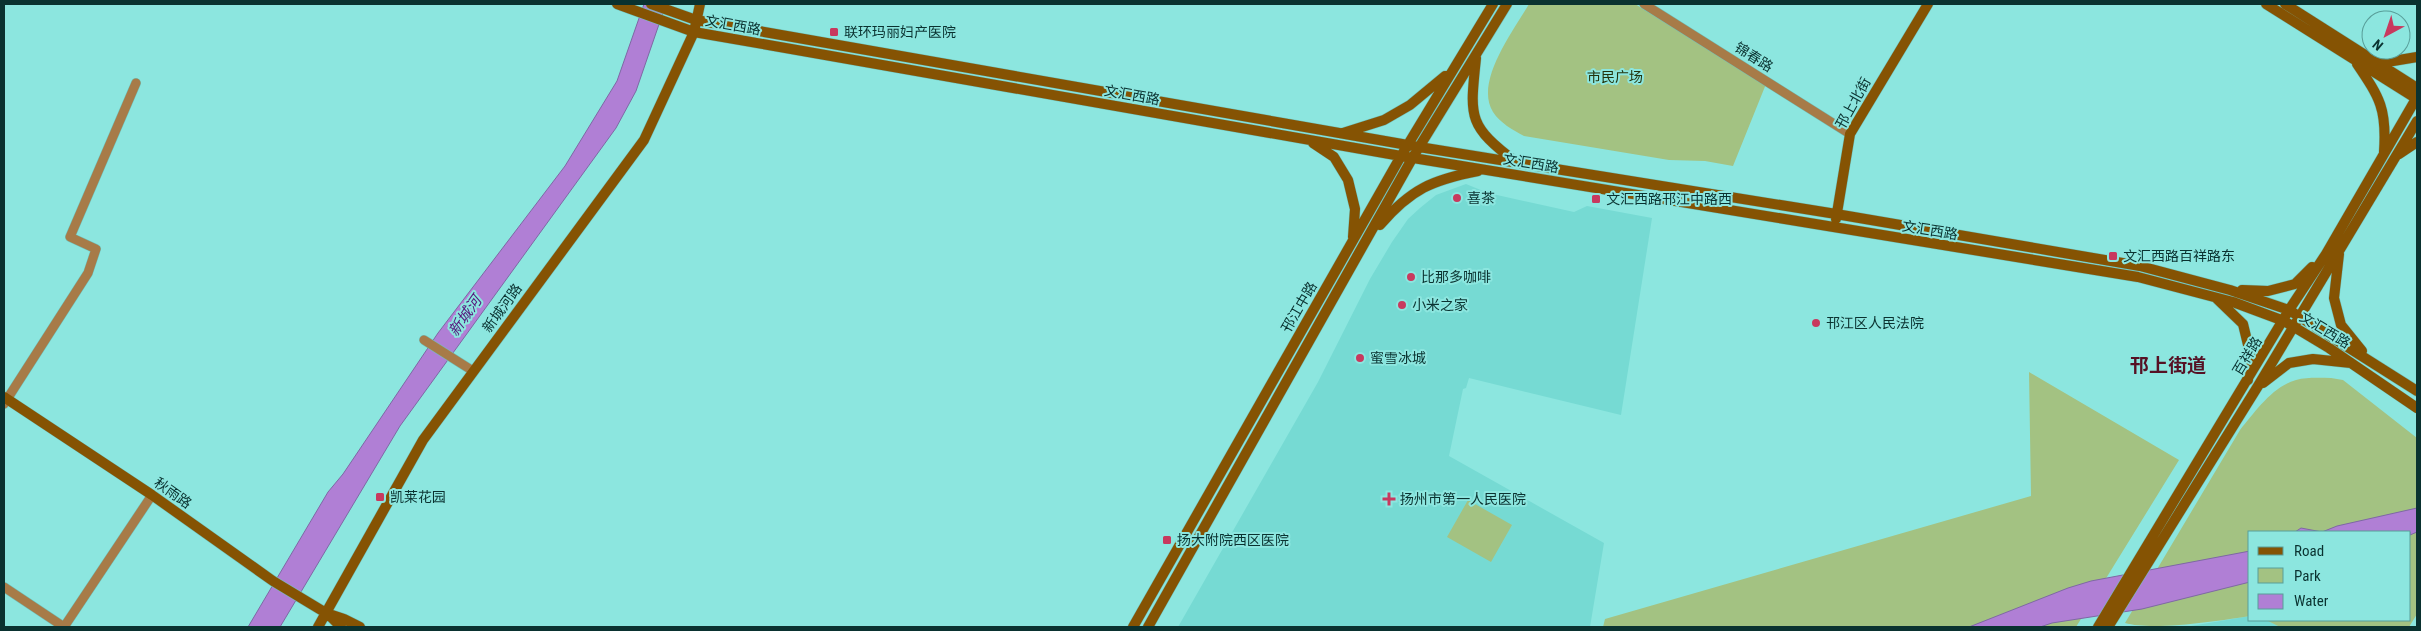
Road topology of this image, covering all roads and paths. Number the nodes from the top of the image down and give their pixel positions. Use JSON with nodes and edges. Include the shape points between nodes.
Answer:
{"nodes":[{"id":1,"x":617,"y":4,"type":"edge"},
{"id":2,"x":651,"y":4,"type":"edge"},
{"id":3,"x":700,"y":4,"type":"edge"},
{"id":4,"x":1494,"y":4,"type":"edge"},
{"id":5,"x":1507,"y":4,"type":"edge"},
{"id":6,"x":1644,"y":4,"type":"edge"},
{"id":7,"x":1928,"y":4,"type":"edge"},
{"id":8,"x":2266,"y":4,"type":"edge"},
{"id":9,"x":2285,"y":4,"type":"edge"},
{"id":10,"x":696,"y":20,"type":"junction"},
{"id":11,"x":694,"y":32,"type":"junction"},
{"id":12,"x":2361,"y":52,"type":"edge"},
{"id":13,"x":1476,"y":54,"type":"junction"},
{"id":14,"x":2354,"y":59,"type":"junction"},
{"id":15,"x":2374,"y":60,"type":"edge"},
{"id":16,"x":1452,"y":71,"type":"junction"},
{"id":17,"x":136,"y":83,"type":"dead end"},
{"id":18,"x":2417,"y":88,"type":"edge"},
{"id":19,"x":2417,"y":98,"type":"edge"},
{"id":20,"x":2417,"y":122,"type":"edge"},
{"id":21,"x":1342,"y":133,"type":"junction"},
{"id":22,"x":1850,"y":134,"type":"junction"},
{"id":23,"x":1308,"y":139,"type":"junction"},
{"id":24,"x":2417,"y":142,"type":"edge"},
{"id":25,"x":1408,"y":145,"type":"junction"},
{"id":26,"x":1419,"y":147,"type":"junction"},
{"id":27,"x":2384,"y":154,"type":"junction"},
{"id":28,"x":1401,"y":156,"type":"junction"},
{"id":29,"x":2396,"y":156,"type":"junction"},
{"id":30,"x":1413,"y":157,"type":"junction"},
{"id":31,"x":1517,"y":163,"type":"junction"},
{"id":32,"x":1487,"y":169,"type":"junction"},
{"id":33,"x":1836,"y":214,"type":"junction"},
{"id":34,"x":1834,"y":228,"type":"junction"},
{"id":35,"x":1353,"y":241,"type":"junction"},
{"id":36,"x":1365,"y":243,"type":"junction"},
{"id":37,"x":2339,"y":250,"type":"junction"},
{"id":38,"x":2326,"y":254,"type":"junction"},
{"id":39,"x":2230,"y":290,"type":"junction"},
{"id":40,"x":2216,"y":298,"type":"junction"},
{"id":41,"x":2289,"y":310,"type":"junction"},
{"id":42,"x":2299,"y":316,"type":"junction"},
{"id":43,"x":2284,"y":321,"type":"junction"},
{"id":44,"x":2294,"y":326,"type":"junction"},
{"id":45,"x":424,"y":340,"type":"dead end"},
{"id":46,"x":2367,"y":358,"type":"junction"},
{"id":47,"x":2352,"y":363,"type":"junction"},
{"id":48,"x":474,"y":371,"type":"junction"},
{"id":49,"x":2248,"y":382,"type":"junction"},
{"id":50,"x":2258,"y":386,"type":"junction"},
{"id":51,"x":2417,"y":391,"type":"edge"},
{"id":52,"x":5,"y":400,"type":"edge"},
{"id":53,"x":2417,"y":408,"type":"edge"},
{"id":54,"x":152,"y":495,"type":"junction"},
{"id":55,"x":2140,"y":568,"type":"junction"},
{"id":56,"x":4,"y":587,"type":"edge"},
{"id":57,"x":326,"y":613,"type":"junction"},
{"id":58,"x":2105,"y":624,"type":"edge"},
{"id":59,"x":64,"y":627,"type":"edge"},
{"id":60,"x":318,"y":627,"type":"edge"},
{"id":61,"x":342,"y":627,"type":"edge"},
{"id":62,"x":360,"y":627,"type":"edge"},
{"id":63,"x":1133,"y":627,"type":"edge"},
{"id":64,"x":1148,"y":627,"type":"edge"}],
"edges":[{"from":1,"to":11,"type":"main road","name":"文汇西路"},
{"from":2,"to":10,"type":"main road","name":"文汇西路"},
{"from":3,"to":10,"type":"main road","name":"新城河路"},
{"from":4,"to":16,"type":"main road","name":"邗江中路"},
{"from":5,"to":13,"type":"main road","name":"邗江中路"},
{"from":6,"to":22,"type":"street","name":"锦春路"},
{"from":7,"to":22,"type":"main road","name":"邗上北街"},
{"from":8,"to":14,"type":"main road"},
{"from":9,"to":12,"type":"main road"},
{"from":10,"to":11,"type":"main road","name":"新城河路"},
{"from":10,"to":21,"type":"main road","name":"文汇西路"},
{"from":11,"to":23,"type":"main road","name":"文汇西路"},
{"from":11,"to":48,"type":"main road","name":"新城河路","via":[[644,140]]},
{"from":13,"to":26,"type":"main road","name":"邗江中路"},
{"from":13,"to":31,"type":"main road","via":[[1472,94],[1475,122],[1489,141]]},
{"from":14,"to":19,"type":"main road"},
{"from":14,"to":27,"type":"main road","via":[[2376,91],[2384,113]]},
{"from":15,"to":18,"type":"main road"},
{"from":16,"to":21,"type":"main road","via":[[1410,105],[1384,120]]},
{"from":16,"to":25,"type":"main road","name":"邗江中路"},
{"from":17,"to":52,"type":"street","via":[[70,237],[96,249],[88,273]]},
{"from":19,"to":27,"type":"main road","name":"百祥路"},
{"from":20,"to":29,"type":"main road","name":"百祥路"},
{"from":21,"to":25,"type":"main road","name":"文汇西路"},
{"from":22,"to":33,"type":"main road","name":"邗上北街"},
{"from":23,"to":28,"type":"main road","name":"文汇西路"},
{"from":23,"to":35,"type":"main road","via":[[1334,157],[1348,180],[1355,209]]},
{"from":24,"to":29,"type":"main road"},
{"from":25,"to":26,"type":"main road","name":"文汇西路"},
{"from":25,"to":28,"type":"main road","name":"邗江中路"},
{"from":26,"to":30,"type":"main road","name":"邗江中路"},
{"from":26,"to":31,"type":"main road","name":"文汇西路"},
{"from":27,"to":38,"type":"main road","name":"百祥路"},
{"from":28,"to":30,"type":"main road","name":"文汇西路"},
{"from":28,"to":35,"type":"main road","name":"邗江中路"},
{"from":29,"to":37,"type":"main road","name":"百祥路"},
{"from":30,"to":32,"type":"main road","name":"文汇西路"},
{"from":30,"to":36,"type":"main road","name":"邗江中路"},
{"from":31,"to":33,"type":"main road","name":"文汇西路"},
{"from":32,"to":34,"type":"main road","name":"文汇西路"},
{"from":32,"to":36,"type":"main road","via":[[1448,177],[1421,188],[1398,205]]},
{"from":33,"to":34,"type":"main road","name":"邗上北街"},
{"from":33,"to":39,"type":"main road","name":"文汇西路","via":[[2140,266]]},
{"from":34,"to":40,"type":"main road","name":"文汇西路","via":[[2138,277]]},
{"from":35,"to":63,"type":"main road","name":"邗江中路"},
{"from":36,"to":64,"type":"main road","name":"邗江中路"},
{"from":37,"to":42,"type":"main road","name":"百祥路"},
{"from":37,"to":46,"type":"main road","via":[[2334,298],[2341,325]]},
{"from":38,"to":39,"type":"main road","via":[[2295,284],[2268,291]]},
{"from":38,"to":41,"type":"main road","name":"百祥路"},
{"from":39,"to":41,"type":"main road","name":"文汇西路"},
{"from":40,"to":43,"type":"main road","name":"文汇西路"},
{"from":40,"to":49,"type":"main road","via":[[2243,324],[2250,353]]},
{"from":41,"to":42,"type":"main road","name":"文汇西路"},
{"from":41,"to":43,"type":"main road","name":"百祥路"},
{"from":42,"to":44,"type":"main road","name":"百祥路"},
{"from":42,"to":46,"type":"main road","name":"文汇西路"},
{"from":43,"to":44,"type":"main road","name":"文汇西路"},
{"from":43,"to":49,"type":"main road","name":"百祥路"},
{"from":44,"to":47,"type":"main road","name":"文汇西路"},
{"from":44,"to":50,"type":"main road","name":"百祥路"},
{"from":45,"to":48,"type":"street"},
{"from":46,"to":51,"type":"main road","name":"文汇西路"},
{"from":47,"to":50,"type":"main road","via":[[2313,359],[2289,363]]},
{"from":47,"to":53,"type":"main road","name":"文汇西路"},
{"from":48,"to":57,"type":"main road","name":"新城河路","via":[[423,440]]},
{"from":49,"to":55,"type":"main road","name":"百祥路"},
{"from":50,"to":55,"type":"main road","name":"百祥路"},
{"from":52,"to":54,"type":"main road","name":"秋雨路"},
{"from":54,"to":57,"type":"main road","name":"秋雨路"},
{"from":54,"to":59,"type":"street"},
{"from":55,"to":58,"type":"main road","name":"百祥路"},
{"from":56,"to":59,"type":"street"},
{"from":57,"to":60,"type":"main road","name":"新城河路"},
{"from":57,"to":61,"type":"main road"},
{"from":57,"to":62,"type":"main road"}]}
